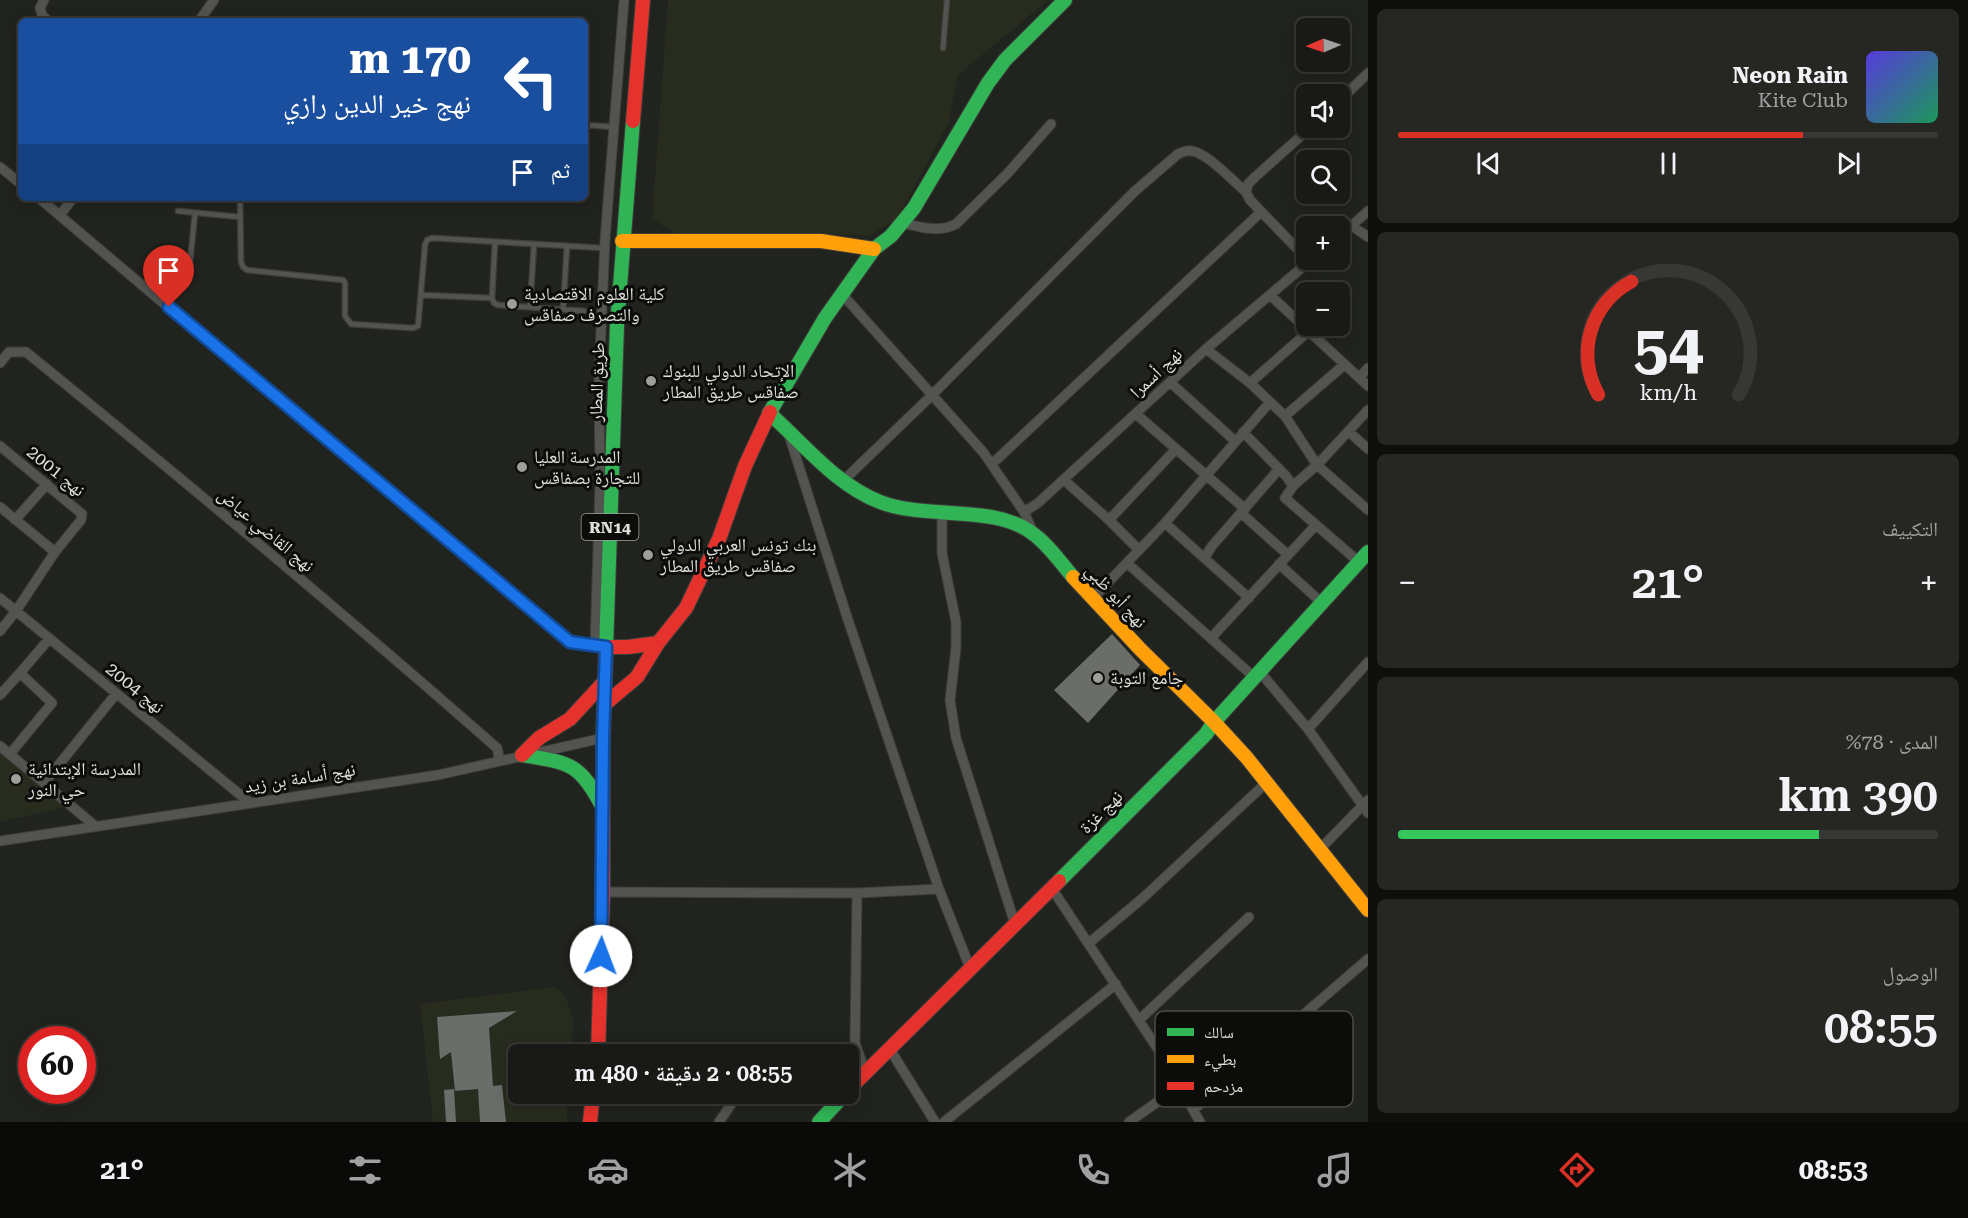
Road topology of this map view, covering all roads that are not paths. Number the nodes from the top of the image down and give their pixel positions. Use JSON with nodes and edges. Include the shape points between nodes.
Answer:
{"nodes":[{"id":1,"x":44,"y":0,"type":"edge"},
{"id":2,"x":214,"y":0,"type":"edge"},
{"id":3,"x":624,"y":0,"type":"edge"},
{"id":4,"x":642,"y":0,"type":"edge"},
{"id":5,"x":947,"y":0,"type":"edge"},
{"id":6,"x":1065,"y":0,"type":"edge"},
{"id":7,"x":45,"y":18,"type":"edge"},
{"id":8,"x":201,"y":18,"type":"edge"},
{"id":9,"x":943,"y":48,"type":"dead end"},
{"id":10,"x":1368,"y":73,"type":"edge"},
{"id":11,"x":1350,"y":90,"type":"edge"},
{"id":12,"x":1051,"y":124,"type":"dead end"},
{"id":13,"x":588,"y":125,"type":"edge"},
{"id":14,"x":615,"y":127,"type":"junction"},
{"id":15,"x":1299,"y":138,"type":"edge"},
{"id":16,"x":0,"y":168,"type":"edge"},
{"id":17,"x":18,"y":182,"type":"edge"},
{"id":18,"x":1246,"y":192,"type":"junction"},
{"id":19,"x":43,"y":201,"type":"edge"},
{"id":20,"x":71,"y":201,"type":"edge"},
{"id":21,"x":240,"y":201,"type":"edge"},
{"id":22,"x":178,"y":211,"type":"dead end"},
{"id":23,"x":1368,"y":211,"type":"edge"},
{"id":24,"x":1261,"y":212,"type":"junction"},
{"id":25,"x":195,"y":213,"type":"junction"},
{"id":26,"x":60,"y":215,"type":"junction"},
{"id":27,"x":240,"y":217,"type":"junction"},
{"id":28,"x":903,"y":223,"type":"junction"},
{"id":29,"x":1352,"y":226,"type":"joint"},
{"id":30,"x":1368,"y":237,"type":"edge"},
{"id":31,"x":622,"y":241,"type":"junction"},
{"id":32,"x":495,"y":242,"type":"junction"},
{"id":33,"x":534,"y":244,"type":"junction"},
{"id":34,"x":605,"y":244,"type":"junction"},
{"id":35,"x":567,"y":246,"type":"junction"},
{"id":36,"x":1296,"y":246,"type":"edge"},
{"id":37,"x":874,"y":249,"type":"junction"},
{"id":38,"x":1297,"y":270,"type":"edge"},
{"id":39,"x":189,"y":273,"type":"dead end"},
{"id":40,"x":842,"y":294,"type":"junction"},
{"id":41,"x":421,"y":295,"type":"junction"},
{"id":42,"x":1270,"y":295,"type":"junction"},
{"id":43,"x":492,"y":298,"type":"junction"},
{"id":44,"x":530,"y":308,"type":"junction"},
{"id":45,"x":563,"y":310,"type":"junction"},
{"id":46,"x":584,"y":311,"type":"dead end"},
{"id":47,"x":1296,"y":318,"type":"edge"},
{"id":48,"x":1303,"y":336,"type":"edge"},
{"id":49,"x":1316,"y":336,"type":"edge"},
{"id":50,"x":1206,"y":349,"type":"junction"},
{"id":51,"x":0,"y":363,"type":"edge"},
{"id":52,"x":1344,"y":365,"type":"junction"},
{"id":53,"x":1368,"y":368,"type":"edge"},
{"id":54,"x":1359,"y":378,"type":"junction"},
{"id":55,"x":1250,"y":382,"type":"junction"},
{"id":56,"x":1171,"y":383,"type":"junction"},
{"id":57,"x":1368,"y":386,"type":"edge"},
{"id":58,"x":932,"y":396,"type":"junction"},
{"id":59,"x":1270,"y":402,"type":"junction"},
{"id":60,"x":1368,"y":410,"type":"edge"},
{"id":61,"x":770,"y":413,"type":"junction"},
{"id":62,"x":1136,"y":414,"type":"junction"},
{"id":63,"x":1285,"y":416,"type":"junction"},
{"id":64,"x":786,"y":427,"type":"junction"},
{"id":65,"x":1243,"y":432,"type":"junction"},
{"id":66,"x":1349,"y":432,"type":"junction"},
{"id":67,"x":1235,"y":441,"type":"junction"},
{"id":68,"x":0,"y":446,"type":"edge"},
{"id":69,"x":1176,"y":448,"type":"junction"},
{"id":70,"x":1368,"y":448,"type":"edge"},
{"id":71,"x":992,"y":464,"type":"junction"},
{"id":72,"x":1317,"y":465,"type":"junction"},
{"id":73,"x":1279,"y":469,"type":"junction"},
{"id":74,"x":1206,"y":475,"type":"junction"},
{"id":75,"x":844,"y":480,"type":"junction"},
{"id":76,"x":1064,"y":480,"type":"junction"},
{"id":77,"x":47,"y":484,"type":"junction"},
{"id":78,"x":1293,"y":486,"type":"junction"},
{"id":79,"x":0,"y":507,"type":"edge"},
{"id":80,"x":1368,"y":510,"type":"edge"},
{"id":81,"x":1243,"y":511,"type":"junction"},
{"id":82,"x":1024,"y":512,"type":"junction"},
{"id":83,"x":942,"y":514,"type":"junction"},
{"id":84,"x":15,"y":520,"type":"junction"},
{"id":85,"x":1110,"y":520,"type":"junction"},
{"id":86,"x":1165,"y":523,"type":"junction"},
{"id":87,"x":1315,"y":525,"type":"junction"},
{"id":88,"x":1033,"y":533,"type":"junction"},
{"id":89,"x":1139,"y":550,"type":"junction"},
{"id":90,"x":55,"y":552,"type":"junction"},
{"id":91,"x":1287,"y":554,"type":"junction"},
{"id":92,"x":1205,"y":557,"type":"junction"},
{"id":93,"x":1363,"y":557,"type":"edge"},
{"id":94,"x":1127,"y":563,"type":"junction"},
{"id":95,"x":1280,"y":564,"type":"junction"},
{"id":96,"x":0,"y":598,"type":"edge"},
{"id":97,"x":1093,"y":598,"type":"junction"},
{"id":98,"x":1249,"y":598,"type":"junction"},
{"id":99,"x":1322,"y":603,"type":"junction"},
{"id":100,"x":16,"y":611,"type":"junction"},
{"id":101,"x":0,"y":631,"type":"edge"},
{"id":102,"x":1211,"y":638,"type":"junction"},
{"id":103,"x":49,"y":639,"type":"junction"},
{"id":104,"x":658,"y":643,"type":"junction"},
{"id":105,"x":601,"y":646,"type":"junction"},
{"id":106,"x":1368,"y":662,"type":"edge"},
{"id":107,"x":20,"y":673,"type":"junction"},
{"id":108,"x":1257,"y":675,"type":"junction"},
{"id":109,"x":605,"y":681,"type":"junction"},
{"id":110,"x":116,"y":694,"type":"junction"},
{"id":111,"x":0,"y":695,"type":"edge"},
{"id":112,"x":605,"y":704,"type":"junction"},
{"id":113,"x":1214,"y":722,"type":"junction"},
{"id":114,"x":1308,"y":729,"type":"junction"},
{"id":115,"x":603,"y":738,"type":"junction"},
{"id":116,"x":0,"y":746,"type":"edge"},
{"id":117,"x":10,"y":754,"type":"junction"},
{"id":118,"x":522,"y":756,"type":"junction"},
{"id":119,"x":500,"y":761,"type":"junction"},
{"id":120,"x":44,"y":783,"type":"junction"},
{"id":121,"x":1266,"y":783,"type":"junction"},
{"id":122,"x":249,"y":802,"type":"junction"},
{"id":123,"x":1366,"y":806,"type":"edge"},
{"id":124,"x":603,"y":808,"type":"junction"},
{"id":125,"x":95,"y":826,"type":"junction"},
{"id":126,"x":0,"y":841,"type":"edge"},
{"id":127,"x":1320,"y":849,"type":"junction"},
{"id":128,"x":1051,"y":887,"type":"junction"},
{"id":129,"x":939,"y":889,"type":"junction"},
{"id":130,"x":603,"y":892,"type":"junction"},
{"id":131,"x":857,"y":893,"type":"junction"},
{"id":132,"x":1368,"y":910,"type":"edge"},
{"id":133,"x":1249,"y":918,"type":"dead end"},
{"id":134,"x":1014,"y":924,"type":"junction"},
{"id":135,"x":1089,"y":943,"type":"junction"},
{"id":136,"x":1368,"y":960,"type":"edge"},
{"id":137,"x":970,"y":968,"type":"junction"},
{"id":138,"x":1116,"y":984,"type":"junction"},
{"id":139,"x":1309,"y":1011,"type":"edge"},
{"id":140,"x":1139,"y":1020,"type":"junction"},
{"id":141,"x":598,"y":1044,"type":"edge"},
{"id":142,"x":1155,"y":1046,"type":"edge"},
{"id":143,"x":889,"y":1048,"type":"junction"},
{"id":144,"x":865,"y":1071,"type":"junction"},
{"id":145,"x":859,"y":1078,"type":"edge"},
{"id":146,"x":592,"y":1104,"type":"edge"},
{"id":147,"x":731,"y":1104,"type":"edge"},
{"id":148,"x":836,"y":1104,"type":"edge"},
{"id":149,"x":1155,"y":1104,"type":"edge"},
{"id":150,"x":1192,"y":1107,"type":"edge"},
{"id":151,"x":1197,"y":1107,"type":"edge"},
{"id":152,"x":1194,"y":1110,"type":"junction"},
{"id":153,"x":590,"y":1122,"type":"edge"},
{"id":154,"x":719,"y":1122,"type":"edge"},
{"id":155,"x":819,"y":1122,"type":"edge"},
{"id":156,"x":935,"y":1122,"type":"edge"},
{"id":157,"x":944,"y":1122,"type":"edge"},
{"id":158,"x":1129,"y":1122,"type":"edge"},
{"id":159,"x":1200,"y":1122,"type":"edge"}],
"edges":[{"from":1,"to":7,"type":"street","via":[[40,8]]},
{"from":2,"to":8,"type":"street"},
{"from":3,"to":14,"type":"street"},
{"from":4,"to":31,"type":"main road","name":"طريق المطار","number":"RN14"},
{"from":5,"to":9,"type":"lane"},
{"from":6,"to":28,"type":"main road","via":[[1023,40],[988,83]]},
{"from":10,"to":11,"type":"street"},
{"from":12,"to":28,"type":"street","via":[[956,224],[939,229]]},
{"from":13,"to":14,"type":"lane"},
{"from":14,"to":34,"type":"street"},
{"from":15,"to":18,"type":"street","via":[[1248,184]]},
{"from":16,"to":17,"type":"street"},
{"from":18,"to":24,"type":"street"},
{"from":18,"to":58,"type":"street","via":[[1204,155],[1193,150],[1178,153],[1135,191]]},
{"from":19,"to":26,"type":"street"},
{"from":20,"to":26,"type":"street"},
{"from":21,"to":27,"type":"lane"},
{"from":22,"to":25,"type":"lane"},
{"from":23,"to":29,"type":"street"},
{"from":24,"to":36,"type":"street"},
{"from":24,"to":71,"type":"street"},
{"from":25,"to":27,"type":"lane"},
{"from":25,"to":39,"type":"lane"},
{"from":26,"to":105,"type":"street","via":[[570,642]]},
{"from":27,"to":41,"type":"lane","via":[[243,267],[343,280],[345,316],[351,324],[418,326]]},
{"from":28,"to":37,"type":"main road"},
{"from":29,"to":30,"type":"street"},
{"from":31,"to":34,"type":"street"},
{"from":31,"to":37,"type":"main road","via":[[812,241]]},
{"from":31,"to":105,"type":"main road","name":"طريق المطار","number":"RN14"},
{"from":32,"to":33,"type":"lane"},
{"from":32,"to":41,"type":"lane","via":[[427,240]]},
{"from":32,"to":43,"type":"lane"},
{"from":33,"to":35,"type":"lane"},
{"from":33,"to":44,"type":"lane"},
{"from":34,"to":35,"type":"lane"},
{"from":34,"to":105,"type":"street","via":[[599,376]]},
{"from":35,"to":45,"type":"lane"},
{"from":37,"to":40,"type":"main road"},
{"from":38,"to":42,"type":"street","name":"نهج أسمرا"},
{"from":40,"to":58,"type":"street"},
{"from":40,"to":61,"type":"main road"},
{"from":41,"to":43,"type":"lane"},
{"from":42,"to":47,"type":"street"},
{"from":42,"to":50,"type":"street","name":"نهج أسمرا"},
{"from":43,"to":44,"type":"lane","via":[[498,305]]},
{"from":44,"to":45,"type":"lane"},
{"from":45,"to":46,"type":"lane"},
{"from":48,"to":55,"type":"street"},
{"from":49,"to":52,"type":"street"},
{"from":50,"to":55,"type":"street"},
{"from":50,"to":56,"type":"street","name":"نهج أسمرا"},
{"from":51,"to":119,"type":"street","name":"نهج القاضي عياض","via":[[9,352],[26,352],[429,689],[497,748]]},
{"from":52,"to":54,"type":"street"},
{"from":52,"to":63,"type":"street"},
{"from":53,"to":54,"type":"street"},
{"from":54,"to":57,"type":"street"},
{"from":55,"to":59,"type":"street"},
{"from":56,"to":62,"type":"street","name":"نهج أسمرا"},
{"from":56,"to":67,"type":"street"},
{"from":58,"to":71,"type":"street"},
{"from":58,"to":75,"type":"street"},
{"from":59,"to":63,"type":"street"},
{"from":59,"to":65,"type":"street"},
{"from":60,"to":66,"type":"street"},
{"from":61,"to":64,"type":"main road","name":"نهج أبو ظبي"},
{"from":61,"to":104,"type":"main road","via":[[745,466],[719,539],[686,608]]},
{"from":62,"to":69,"type":"street"},
{"from":62,"to":76,"type":"street","name":"نهج أسمرا"},
{"from":63,"to":72,"type":"street"},
{"from":64,"to":75,"type":"main road","name":"نهج أبو ظبي"},
{"from":64,"to":129,"type":"street"},
{"from":65,"to":67,"type":"street"},
{"from":65,"to":73,"type":"street"},
{"from":66,"to":70,"type":"street"},
{"from":66,"to":72,"type":"street"},
{"from":67,"to":74,"type":"street"},
{"from":68,"to":77,"type":"street","name":"نهج 2001"},
{"from":69,"to":74,"type":"street"},
{"from":69,"to":85,"type":"street"},
{"from":71,"to":82,"type":"street"},
{"from":72,"to":78,"type":"street"},
{"from":72,"to":80,"type":"street"},
{"from":73,"to":78,"type":"street"},
{"from":73,"to":81,"type":"street"},
{"from":74,"to":81,"type":"street"},
{"from":74,"to":86,"type":"street"},
{"from":75,"to":83,"type":"main road","name":"نهج أبو ظبي","via":[[856,492],[882,503]]},
{"from":76,"to":82,"type":"street","name":"نهج أسمرا"},
{"from":76,"to":85,"type":"street"},
{"from":77,"to":84,"type":"street"},
{"from":77,"to":90,"type":"street","name":"نهج 2001","via":[[81,514],[81,520]]},
{"from":78,"to":87,"type":"street","via":[[1285,498]]},
{"from":79,"to":84,"type":"street"},
{"from":81,"to":91,"type":"street"},
{"from":81,"to":92,"type":"street"},
{"from":82,"to":88,"type":"street"},
{"from":83,"to":88,"type":"main road","name":"نهج أبو ظبي","via":[[999,519]]},
{"from":83,"to":134,"type":"street","via":[[942,553],[956,622],[951,717]]},
{"from":84,"to":90,"type":"street"},
{"from":85,"to":89,"type":"street"},
{"from":86,"to":89,"type":"street"},
{"from":86,"to":92,"type":"street"},
{"from":87,"to":91,"type":"street"},
{"from":87,"to":93,"type":"street"},
{"from":88,"to":97,"type":"main road","name":"نهج أبو ظبي"},
{"from":89,"to":94,"type":"street"},
{"from":90,"to":100,"type":"street"},
{"from":91,"to":95,"type":"street"},
{"from":92,"to":98,"type":"street"},
{"from":93,"to":99,"type":"main road","name":"نهج غزة"},
{"from":94,"to":97,"type":"street"},
{"from":94,"to":102,"type":"street"},
{"from":95,"to":98,"type":"street"},
{"from":95,"to":99,"type":"street"},
{"from":96,"to":100,"type":"street","name":"نهج 2004"},
{"from":97,"to":113,"type":"main road","name":"نهج أبو ظبي"},
{"from":98,"to":102,"type":"street"},
{"from":99,"to":108,"type":"main road","name":"نهج غزة"},
{"from":100,"to":101,"type":"street"},
{"from":100,"to":103,"type":"street","name":"نهج 2004"},
{"from":102,"to":108,"type":"street"},
{"from":103,"to":107,"type":"street"},
{"from":103,"to":110,"type":"street","name":"نهج 2004"},
{"from":104,"to":105,"type":"main road"},
{"from":104,"to":112,"type":"main road","via":[[637,677]]},
{"from":105,"to":109,"type":"main road","name":"طريق المطار","number":"RN14"},
{"from":106,"to":114,"type":"street"},
{"from":107,"to":111,"type":"street"},
{"from":107,"to":117,"type":"street","via":[[52,703]]},
{"from":108,"to":113,"type":"main road","name":"نهج غزة"},
{"from":108,"to":114,"type":"street"},
{"from":109,"to":112,"type":"main road","name":"طريق المطار","number":"RN14"},
{"from":109,"to":118,"type":"main road","via":[[570,720],[539,738]]},
{"from":110,"to":120,"type":"street"},
{"from":110,"to":122,"type":"street","name":"نهج 2004"},
{"from":112,"to":115,"type":"main road","name":"طريق المطار","number":"RN14"},
{"from":113,"to":121,"type":"main road","name":"نهج أبو ظبي"},
{"from":113,"to":128,"type":"main road","name":"نهج غزة"},
{"from":114,"to":123,"type":"street"},
{"from":115,"to":118,"type":"street","name":"نهج أسامة بن زيد"},
{"from":115,"to":124,"type":"main road","name":"طريق المطار","number":"RN14"},
{"from":116,"to":117,"type":"street"},
{"from":117,"to":120,"type":"street"},
{"from":118,"to":119,"type":"street","name":"نهج أسامة بن زيد"},
{"from":118,"to":124,"type":"main road","via":[[578,770]]},
{"from":119,"to":122,"type":"street","name":"نهج أسامة بن زيد","via":[[438,775]]},
{"from":120,"to":125,"type":"street"},
{"from":121,"to":127,"type":"main road","name":"نهج أبو ظبي"},
{"from":121,"to":135,"type":"street"},
{"from":122,"to":125,"type":"street","name":"نهج أسامة بن زيد"},
{"from":123,"to":127,"type":"street"},
{"from":124,"to":130,"type":"main road","name":"طريق المطار","number":"RN14"},
{"from":125,"to":126,"type":"street","name":"نهج أسامة بن زيد"},
{"from":127,"to":132,"type":"main road","name":"نهج أبو ظبي"},
{"from":128,"to":134,"type":"main road","name":"نهج غزة"},
{"from":128,"to":135,"type":"street"},
{"from":129,"to":131,"type":"street"},
{"from":129,"to":137,"type":"street"},
{"from":130,"to":131,"type":"street"},
{"from":130,"to":141,"type":"main road","name":"طريق المطار","number":"RN14"},
{"from":131,"to":144,"type":"street","via":[[855,1043]]},
{"from":133,"to":140,"type":"street"},
{"from":134,"to":137,"type":"main road","name":"نهج غزة"},
{"from":135,"to":138,"type":"street"},
{"from":136,"to":139,"type":"street"},
{"from":137,"to":143,"type":"main road","name":"نهج غزة"},
{"from":138,"to":140,"type":"street"},
{"from":138,"to":157,"type":"street"},
{"from":140,"to":142,"type":"street"},
{"from":143,"to":144,"type":"main road","name":"نهج غزة"},
{"from":143,"to":156,"type":"street"},
{"from":144,"to":145,"type":"main road","name":"نهج غزة"},
{"from":146,"to":153,"type":"main road"},
{"from":147,"to":154,"type":"street"},
{"from":148,"to":155,"type":"main road"},
{"from":149,"to":158,"type":"street"},
{"from":150,"to":152,"type":"street"},
{"from":151,"to":152,"type":"street"},
{"from":152,"to":159,"type":"street"}]}
